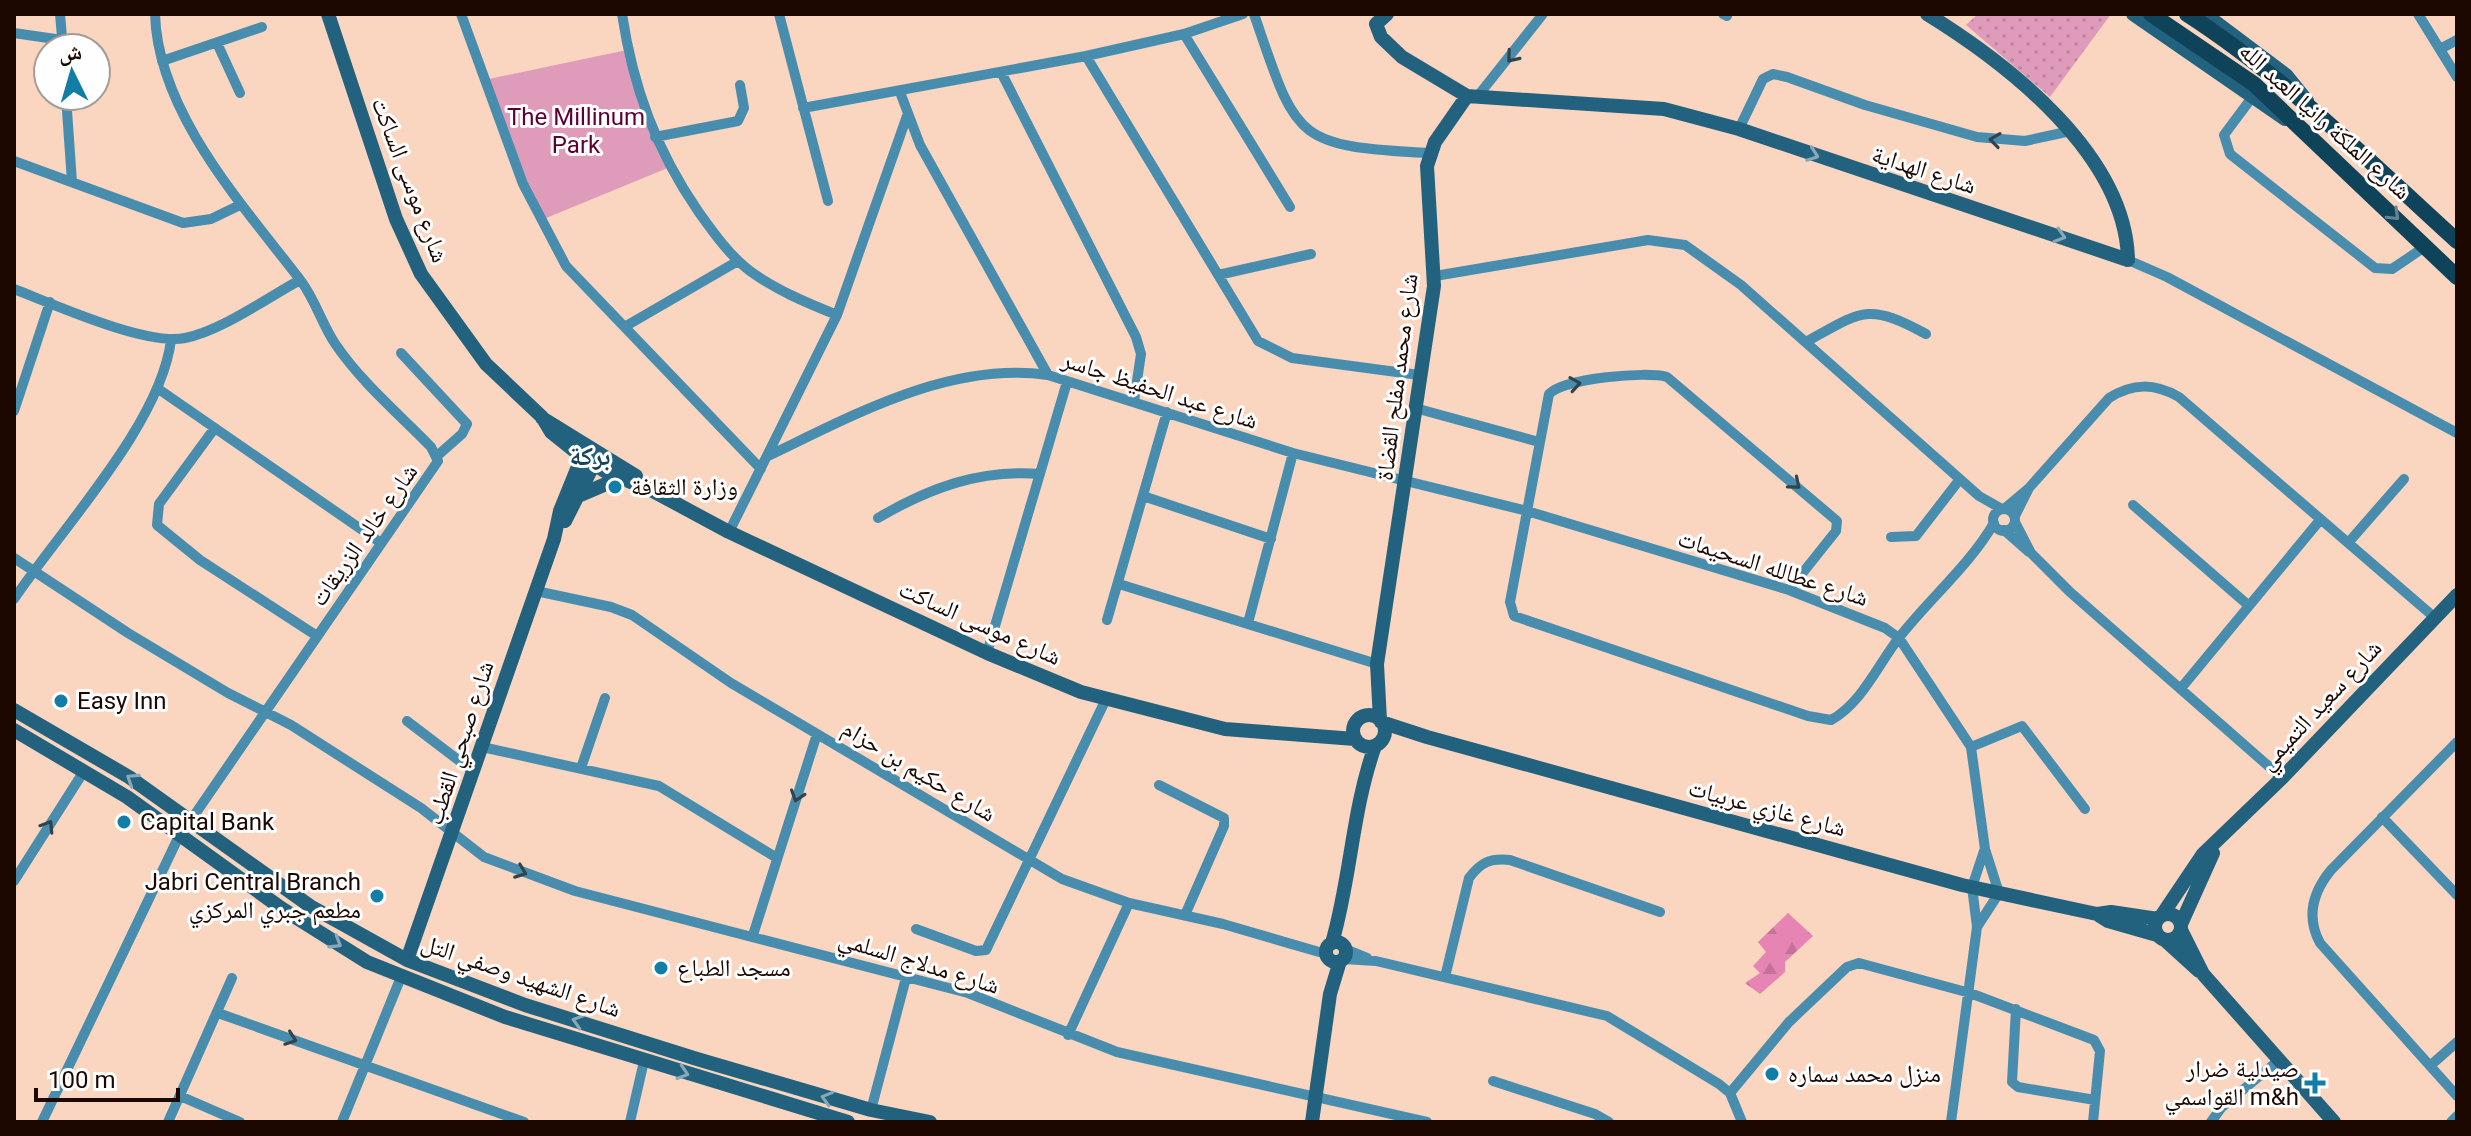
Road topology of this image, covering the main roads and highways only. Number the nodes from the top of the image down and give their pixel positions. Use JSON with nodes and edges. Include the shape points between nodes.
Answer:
{"nodes":[{"id":1,"x":2151,"y":14,"type":"edge"},
{"id":2,"x":2187,"y":14,"type":"edge"},
{"id":3,"x":2457,"y":241,"type":"edge"},
{"id":4,"x":2457,"y":277,"type":"edge"}],
"edges":[{"from":1,"to":4,"type":"main road","name":"شارع الملكة رانيا العبد الله","one_way":true,"via":[[2228,63]]},
{"from":2,"to":3,"type":"main road","name":"شارع الملكة رانيا العبد الله","via":[[2311,107]]}]}
